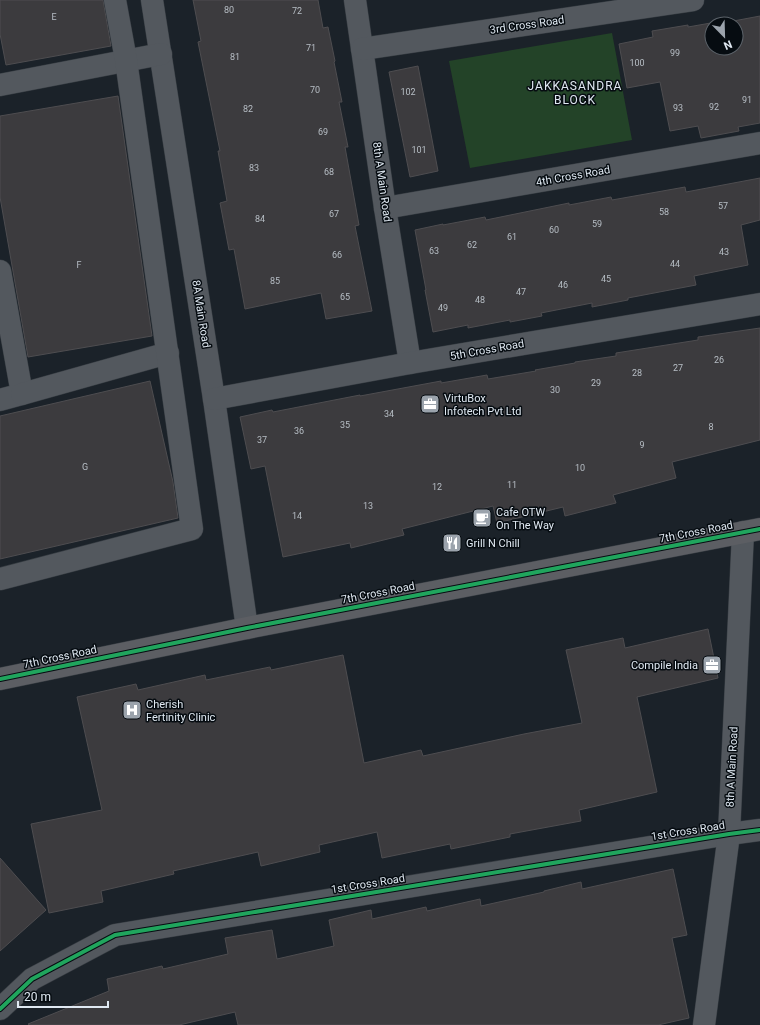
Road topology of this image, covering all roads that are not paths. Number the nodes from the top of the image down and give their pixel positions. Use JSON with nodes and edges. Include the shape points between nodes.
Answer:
{"nodes":[{"id":1,"x":115,"y":0,"type":"edge"},
{"id":2,"x":152,"y":0,"type":"edge"},
{"id":3,"x":355,"y":0,"type":"edge"},
{"id":4,"x":693,"y":0,"type":"edge"},
{"id":5,"x":362,"y":49,"type":"junction"},
{"id":6,"x":161,"y":54,"type":"junction"},
{"id":7,"x":126,"y":60,"type":"junction"},
{"id":8,"x":0,"y":85,"type":"edge"},
{"id":9,"x":760,"y":143,"type":"edge"},
{"id":10,"x":385,"y":208,"type":"junction"},
{"id":11,"x":0,"y":270,"type":"edge"},
{"id":12,"x":760,"y":304,"type":"edge"},
{"id":13,"x":168,"y":353,"type":"junction"},
{"id":14,"x":410,"y":363,"type":"junction"},
{"id":15,"x":22,"y":394,"type":"junction"},
{"id":16,"x":214,"y":399,"type":"junction"},
{"id":17,"x":0,"y":400,"type":"edge"},
{"id":18,"x":752,"y":531,"type":"edge"},
{"id":19,"x":0,"y":579,"type":"edge"},
{"id":20,"x":247,"y":628,"type":"junction"},
{"id":21,"x":0,"y":679,"type":"edge"},
{"id":22,"x":760,"y":830,"type":"edge"},
{"id":23,"x":729,"y":834,"type":"junction"},
{"id":24,"x":0,"y":1009,"type":"edge"},
{"id":25,"x":704,"y":1025,"type":"edge"}],
"edges":[{"from":1,"to":7,"type":"street"},
{"from":2,"to":6,"type":"street","name":"8A Main Road"},
{"from":3,"to":5,"type":"street","name":"8th A Main Road"},
{"from":4,"to":5,"type":"street","name":"3rd Cross Road"},
{"from":5,"to":10,"type":"street","name":"8th A Main Road"},
{"from":6,"to":7,"type":"street"},
{"from":6,"to":16,"type":"street","name":"8A Main Road"},
{"from":7,"to":8,"type":"street"},
{"from":7,"to":13,"type":"street"},
{"from":9,"to":10,"type":"street","name":"4th Cross Road"},
{"from":10,"to":14,"type":"street","name":"8th A Main Road"},
{"from":11,"to":15,"type":"street"},
{"from":12,"to":14,"type":"street","name":"5th Cross Road"},
{"from":13,"to":15,"type":"street"},
{"from":13,"to":19,"type":"street","via":[[192,530]]},
{"from":14,"to":16,"type":"street","name":"5th Cross Road"},
{"from":15,"to":17,"type":"street"},
{"from":16,"to":20,"type":"street","name":"8A Main Road"},
{"from":18,"to":20,"type":"street","name":"7th Cross Road"},
{"from":18,"to":23,"type":"street","name":"8th A Main Road"},
{"from":20,"to":21,"type":"street","name":"7th Cross Road"},
{"from":22,"to":23,"type":"street","name":"1st Cross Road"},
{"from":23,"to":24,"type":"street","name":"1st Cross Road","via":[[115,935],[32,979]]},
{"from":23,"to":25,"type":"street","name":"8th A Main Road"}]}
